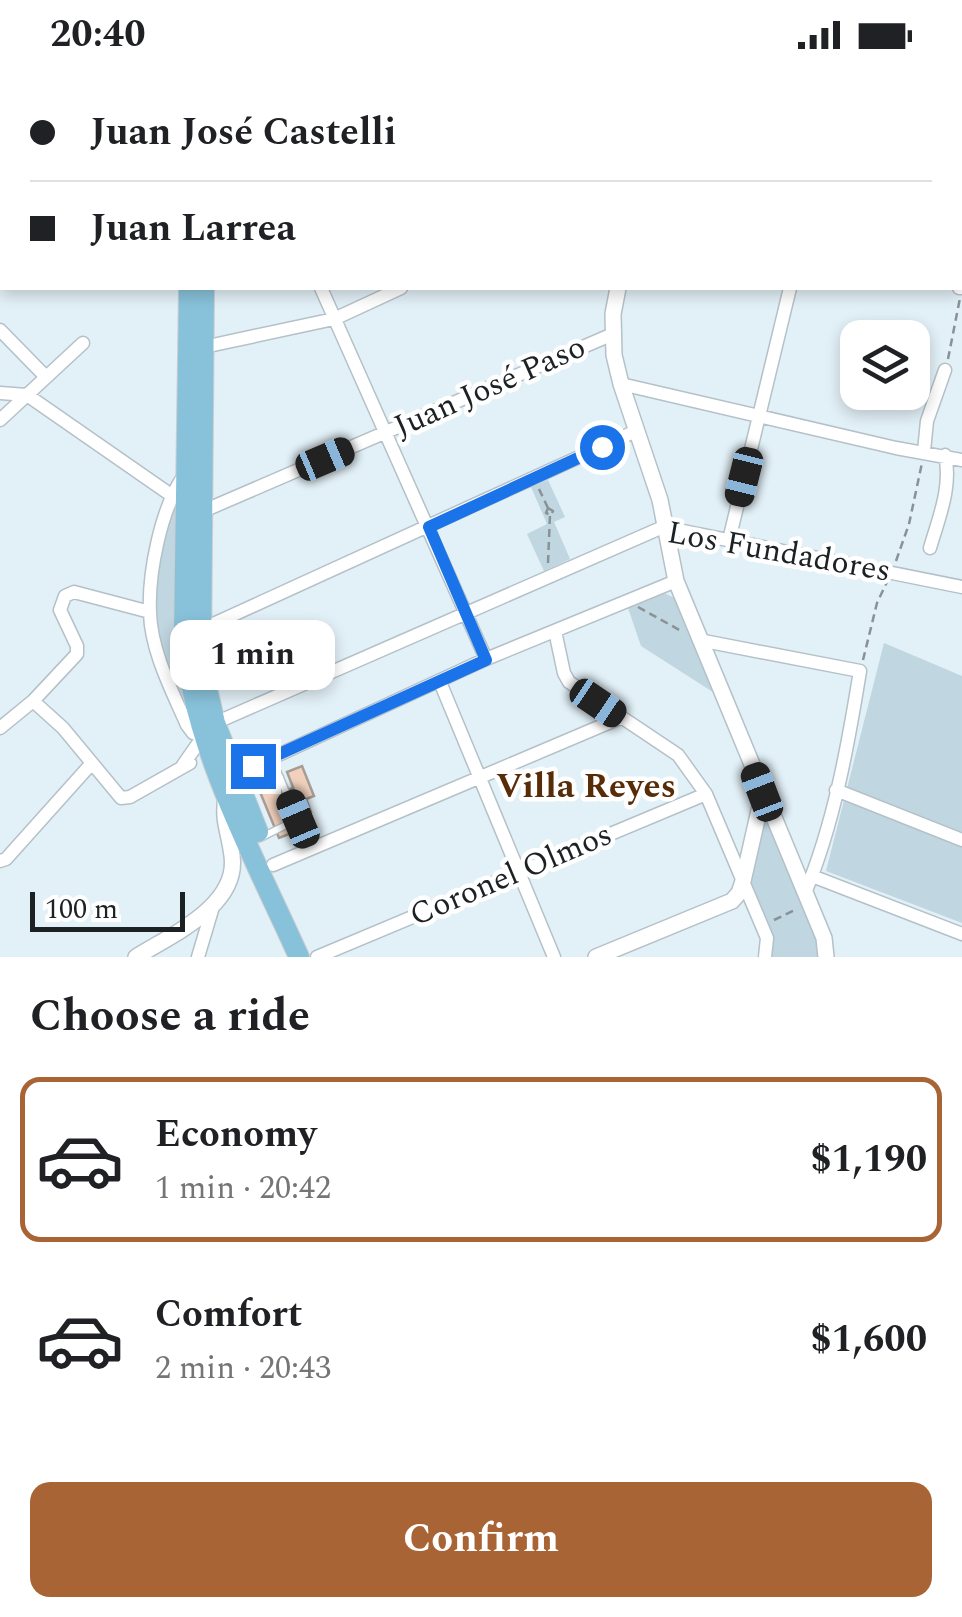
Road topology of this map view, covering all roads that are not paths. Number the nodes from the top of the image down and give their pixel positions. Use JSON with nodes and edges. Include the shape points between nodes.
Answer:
{"nodes":[{"id":1,"x":204,"y":290,"type":"edge"},
{"id":2,"x":322,"y":290,"type":"edge"},
{"id":3,"x":397,"y":290,"type":"edge"},
{"id":4,"x":618,"y":290,"type":"edge"},
{"id":5,"x":790,"y":290,"type":"edge"},
{"id":6,"x":190,"y":298,"type":"edge"},
{"id":7,"x":334,"y":319,"type":"junction"},
{"id":8,"x":0,"y":330,"type":"edge"},
{"id":9,"x":612,"y":334,"type":"junction"},
{"id":10,"x":82,"y":343,"type":"dead end"},
{"id":11,"x":198,"y":348,"type":"junction"},
{"id":12,"x":945,"y":370,"type":"road end"},
{"id":13,"x":46,"y":377,"type":"junction"},
{"id":14,"x":621,"y":384,"type":"junction"},
{"id":15,"x":0,"y":393,"type":"edge"},
{"id":16,"x":26,"y":395,"type":"junction"},
{"id":17,"x":760,"y":414,"type":"junction"},
{"id":18,"x":0,"y":420,"type":"edge"},
{"id":19,"x":636,"y":431,"type":"junction"},
{"id":20,"x":386,"y":432,"type":"junction"},
{"id":21,"x":924,"y":451,"type":"junction"},
{"id":22,"x":945,"y":455,"type":"junction"},
{"id":23,"x":962,"y":460,"type":"edge"},
{"id":24,"x":188,"y":470,"type":"junction"},
{"id":25,"x":170,"y":495,"type":"junction"},
{"id":26,"x":202,"y":512,"type":"junction"},
{"id":27,"x":429,"y":527,"type":"junction"},
{"id":28,"x":663,"y":527,"type":"junction"},
{"id":29,"x":729,"y":540,"type":"junction"},
{"id":30,"x":930,"y":548,"type":"dead end"},
{"id":31,"x":676,"y":580,"type":"junction"},
{"id":32,"x":962,"y":587,"type":"edge"},
{"id":33,"x":466,"y":611,"type":"junction"},
{"id":34,"x":150,"y":612,"type":"junction"},
{"id":35,"x":198,"y":631,"type":"junction"},
{"id":36,"x":555,"y":631,"type":"junction"},
{"id":37,"x":700,"y":640,"type":"junction"},
{"id":38,"x":486,"y":660,"type":"junction"},
{"id":39,"x":440,"y":682,"type":"junction"},
{"id":40,"x":33,"y":701,"type":"junction"},
{"id":41,"x":620,"y":718,"type":"junction"},
{"id":42,"x":0,"y":728,"type":"edge"},
{"id":43,"x":210,"y":729,"type":"junction"},
{"id":44,"x":212,"y":756,"type":"junction"},
{"id":45,"x":272,"y":758,"type":"junction"},
{"id":46,"x":92,"y":762,"type":"junction"},
{"id":47,"x":182,"y":765,"type":"junction"},
{"id":48,"x":280,"y":777,"type":"junction"},
{"id":49,"x":479,"y":777,"type":"junction"},
{"id":50,"x":235,"y":786,"type":"junction"},
{"id":51,"x":836,"y":790,"type":"junction"},
{"id":52,"x":762,"y":792,"type":"junction"},
{"id":53,"x":706,"y":794,"type":"junction"},
{"id":54,"x":298,"y":819,"type":"junction"},
{"id":55,"x":261,"y":837,"type":"junction"},
{"id":56,"x":962,"y":840,"type":"edge"},
{"id":57,"x":310,"y":849,"type":"junction"},
{"id":58,"x":0,"y":861,"type":"edge"},
{"id":59,"x":273,"y":865,"type":"junction"},
{"id":60,"x":519,"y":870,"type":"junction"},
{"id":61,"x":812,"y":876,"type":"junction"},
{"id":62,"x":743,"y":881,"type":"junction"},
{"id":63,"x":805,"y":893,"type":"junction"},
{"id":64,"x":212,"y":910,"type":"junction"},
{"id":65,"x":962,"y":934,"type":"edge"},
{"id":66,"x":136,"y":957,"type":"edge"},
{"id":67,"x":198,"y":957,"type":"edge"},
{"id":68,"x":298,"y":957,"type":"edge"},
{"id":69,"x":315,"y":957,"type":"edge"},
{"id":70,"x":554,"y":957,"type":"edge"},
{"id":71,"x":596,"y":957,"type":"edge"},
{"id":72,"x":766,"y":957,"type":"edge"},
{"id":73,"x":826,"y":957,"type":"edge"}],
"edges":[{"from":1,"to":11,"type":"main road"},
{"from":2,"to":7,"type":"street"},
{"from":3,"to":7,"type":"street"},
{"from":4,"to":9,"type":"street"},
{"from":5,"to":17,"type":"street"},
{"from":6,"to":11,"type":"main road"},
{"from":7,"to":11,"type":"street"},
{"from":7,"to":20,"type":"street"},
{"from":8,"to":13,"type":"street"},
{"from":9,"to":14,"type":"street"},
{"from":9,"to":20,"type":"street","name":"Juan José Paso"},
{"from":10,"to":13,"type":"street"},
{"from":11,"to":24,"type":"main road"},
{"from":11,"to":26,"type":"main road"},
{"from":12,"to":21,"type":"street"},
{"from":13,"to":16,"type":"street"},
{"from":14,"to":17,"type":"street"},
{"from":14,"to":19,"type":"street"},
{"from":15,"to":16,"type":"street"},
{"from":16,"to":18,"type":"street"},
{"from":16,"to":25,"type":"street"},
{"from":17,"to":21,"type":"street"},
{"from":17,"to":29,"type":"street"},
{"from":19,"to":27,"type":"street"},
{"from":19,"to":28,"type":"street","via":[[654,476]]},
{"from":20,"to":26,"type":"street","name":"Juan José Paso"},
{"from":20,"to":27,"type":"street"},
{"from":21,"to":22,"type":"street"},
{"from":22,"to":23,"type":"street"},
{"from":22,"to":30,"type":"street","via":[[948,487]]},
{"from":24,"to":25,"type":"street"},
{"from":24,"to":43,"type":"main road","via":[[186,666]]},
{"from":25,"to":34,"type":"street"},
{"from":26,"to":35,"type":"main road"},
{"from":27,"to":33,"type":"street"},
{"from":27,"to":35,"type":"street"},
{"from":28,"to":29,"type":"street","name":"Los Fundadores"},
{"from":28,"to":31,"type":"street"},
{"from":28,"to":33,"type":"street","name":"Los Fundadores"},
{"from":29,"to":32,"type":"street","name":"Los Fundadores"},
{"from":31,"to":36,"type":"street"},
{"from":31,"to":37,"type":"street"},
{"from":33,"to":38,"type":"street"},
{"from":33,"to":43,"type":"street","name":"Los Fundadores"},
{"from":34,"to":40,"type":"street","via":[[69,594],[60,610],[77,654]]},
{"from":34,"to":43,"type":"street","via":[[187,726],[193,733]]},
{"from":35,"to":43,"type":"main road"},
{"from":36,"to":38,"type":"street"},
{"from":36,"to":41,"type":"street","via":[[569,682]]},
{"from":37,"to":51,"type":"street","via":[[860,671]]},
{"from":37,"to":52,"type":"street"},
{"from":38,"to":39,"type":"street"},
{"from":39,"to":45,"type":"street"},
{"from":39,"to":49,"type":"street"},
{"from":40,"to":42,"type":"street"},
{"from":40,"to":46,"type":"street"},
{"from":41,"to":49,"type":"street"},
{"from":41,"to":53,"type":"street","via":[[678,755]]},
{"from":43,"to":44,"type":"main road"},
{"from":43,"to":47,"type":"street"},
{"from":43,"to":50,"type":"main road"},
{"from":44,"to":47,"type":"street"},
{"from":44,"to":50,"type":"main road"},
{"from":45,"to":48,"type":"lane"},
{"from":45,"to":50,"type":"street"},
{"from":46,"to":47,"type":"street","via":[[120,798]]},
{"from":46,"to":58,"type":"street"},
{"from":48,"to":50,"type":"lane"},
{"from":48,"to":54,"type":"lane"},
{"from":49,"to":57,"type":"street"},
{"from":49,"to":60,"type":"street"},
{"from":50,"to":55,"type":"main road"},
{"from":50,"to":64,"type":"street","via":[[224,830],[232,865]]},
{"from":50,"to":68,"type":"main road"},
{"from":51,"to":56,"type":"street"},
{"from":51,"to":61,"type":"street"},
{"from":52,"to":62,"type":"street"},
{"from":52,"to":63,"type":"street"},
{"from":53,"to":60,"type":"street","name":"Coronel Olmos"},
{"from":53,"to":62,"type":"street"},
{"from":54,"to":55,"type":"lane"},
{"from":54,"to":57,"type":"lane"},
{"from":55,"to":59,"type":"main road"},
{"from":57,"to":59,"type":"street"},
{"from":59,"to":69,"type":"main road"},
{"from":60,"to":69,"type":"street","name":"Coronel Olmos"},
{"from":60,"to":70,"type":"street"},
{"from":61,"to":63,"type":"street"},
{"from":61,"to":65,"type":"street"},
{"from":62,"to":71,"type":"street","via":[[732,901]]},
{"from":62,"to":72,"type":"street","via":[[767,938]]},
{"from":63,"to":73,"type":"street"},
{"from":64,"to":66,"type":"street"},
{"from":64,"to":67,"type":"street"}]}
